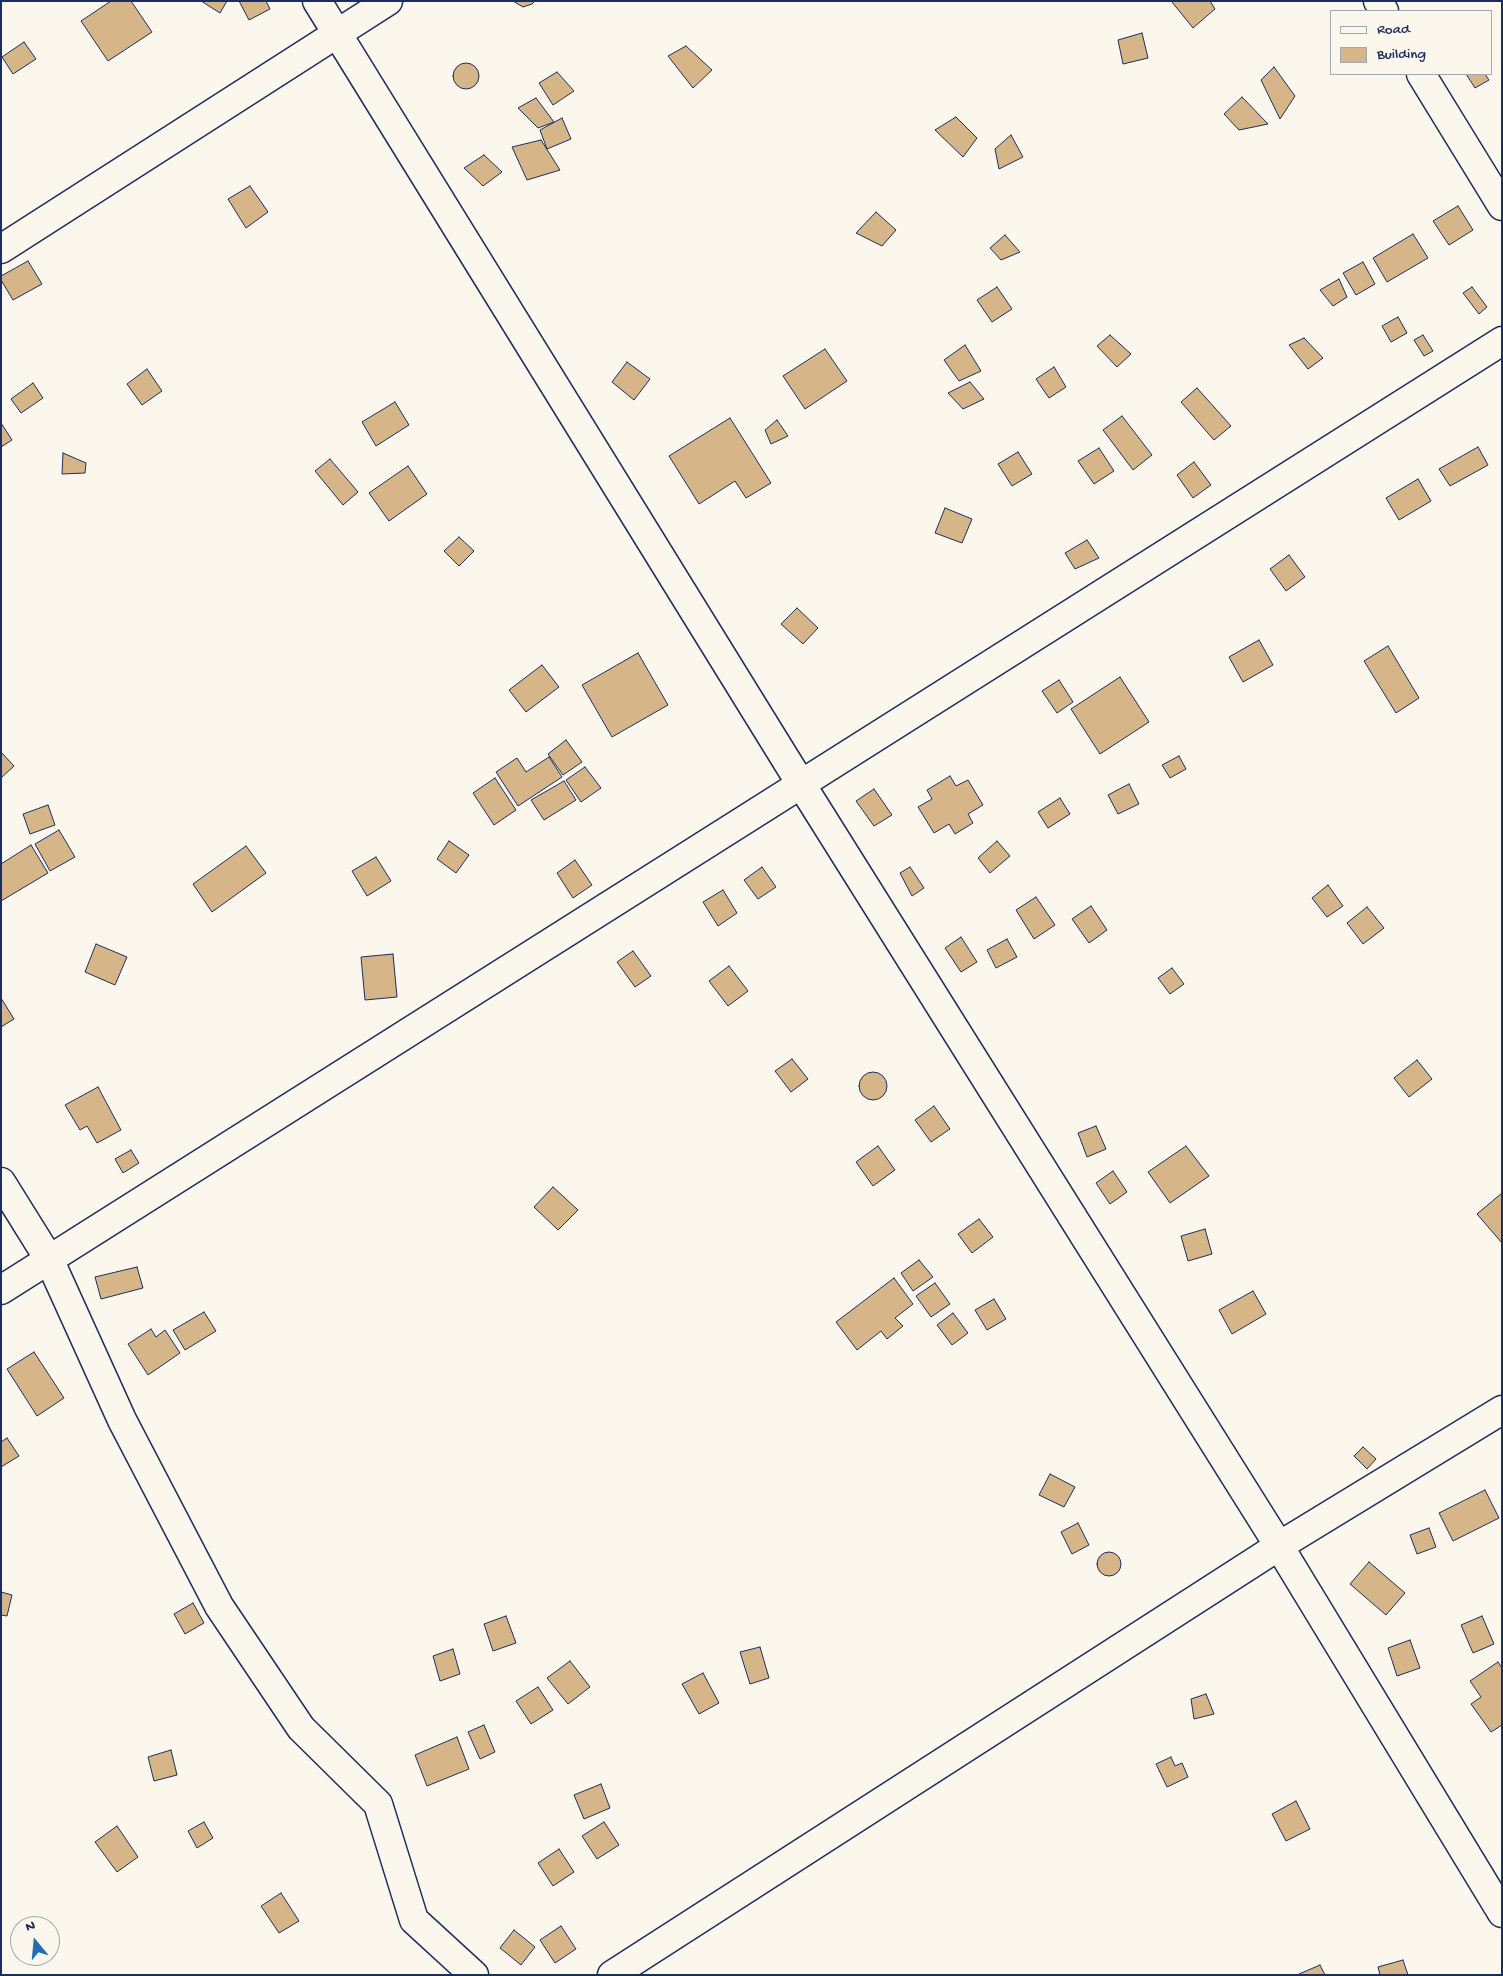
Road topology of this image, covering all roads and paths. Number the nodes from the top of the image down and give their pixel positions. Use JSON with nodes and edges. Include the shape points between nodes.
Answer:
{"nodes":[{"id":1,"x":317,"y":1,"type":"edge"},
{"id":2,"x":388,"y":1,"type":"edge"},
{"id":3,"x":338,"y":35,"type":"junction"},
{"id":4,"x":1423,"y":75,"type":"edge"},
{"id":5,"x":1502,"y":206,"type":"edge"},
{"id":6,"x":1,"y":249,"type":"edge"},
{"id":7,"x":1502,"y":341,"type":"edge"},
{"id":8,"x":801,"y":784,"type":"junction"},
{"id":9,"x":1,"y":1182,"type":"edge"},
{"id":10,"x":49,"y":1259,"type":"junction"},
{"id":11,"x":1,"y":1290,"type":"edge"},
{"id":12,"x":1502,"y":1410,"type":"edge"},
{"id":13,"x":1279,"y":1546,"type":"junction"},
{"id":14,"x":1502,"y":1913,"type":"edge"},
{"id":15,"x":474,"y":1975,"type":"edge"},
{"id":16,"x":612,"y":1975,"type":"edge"}],
"edges":[{"from":1,"to":3,"type":"street"},
{"from":2,"to":3,"type":"street"},
{"from":3,"to":6,"type":"street"},
{"from":3,"to":8,"type":"street"},
{"from":4,"to":5,"type":"street"},
{"from":7,"to":8,"type":"street"},
{"from":8,"to":10,"type":"street"},
{"from":8,"to":13,"type":"street"},
{"from":9,"to":10,"type":"street"},
{"from":10,"to":11,"type":"street"},
{"from":10,"to":15,"type":"street","via":[[122,1420],[219,1606],[301,1728],[378,1804],[414,1920]]},
{"from":12,"to":13,"type":"street"},
{"from":13,"to":14,"type":"street"},
{"from":13,"to":16,"type":"street"}]}
